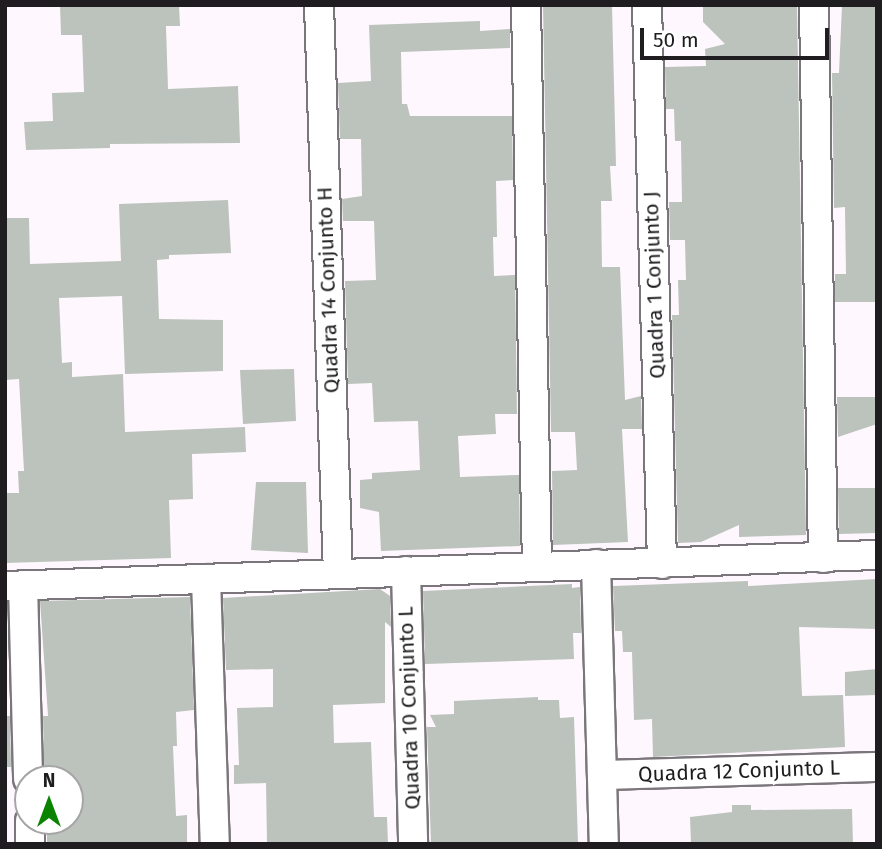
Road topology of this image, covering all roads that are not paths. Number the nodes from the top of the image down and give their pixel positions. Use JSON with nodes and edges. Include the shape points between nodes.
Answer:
{"nodes":[{"id":1,"x":319,"y":5,"type":"edge"},
{"id":2,"x":526,"y":5,"type":"edge"},
{"id":3,"x":646,"y":5,"type":"edge"},
{"id":4,"x":814,"y":5,"type":"edge"},
{"id":5,"x":877,"y":555,"type":"edge"},
{"id":6,"x":824,"y":558,"type":"junction"},
{"id":7,"x":596,"y":564,"type":"junction"},
{"id":8,"x":662,"y":564,"type":"junction"},
{"id":9,"x":537,"y":567,"type":"junction"},
{"id":10,"x":406,"y":572,"type":"junction"},
{"id":11,"x":338,"y":574,"type":"junction"},
{"id":12,"x":206,"y":579,"type":"junction"},
{"id":13,"x":14,"y":585,"type":"edge"},
{"id":14,"x":27,"y":765,"type":"edge"},
{"id":15,"x":877,"y":767,"type":"edge"},
{"id":16,"x":602,"y":775,"type":"junction"},
{"id":17,"x":215,"y":844,"type":"edge"},
{"id":18,"x":413,"y":844,"type":"edge"},
{"id":19,"x":604,"y":844,"type":"edge"}],
"edges":[{"from":1,"to":11,"type":"street","name":"Quadra 14 Conjunto H"},
{"from":2,"to":9,"type":"street"},
{"from":3,"to":8,"type":"street","name":"Quadra 1 Conjunto J"},
{"from":4,"to":6,"type":"street"},
{"from":5,"to":6,"type":"street"},
{"from":6,"to":8,"type":"street"},
{"from":7,"to":8,"type":"street"},
{"from":7,"to":9,"type":"street"},
{"from":7,"to":16,"type":"street"},
{"from":9,"to":10,"type":"street"},
{"from":10,"to":11,"type":"street"},
{"from":10,"to":18,"type":"street","name":"Quadra 10 Conjunto L"},
{"from":11,"to":12,"type":"street"},
{"from":12,"to":13,"type":"street"},
{"from":12,"to":17,"type":"street"},
{"from":13,"to":14,"type":"street"},
{"from":15,"to":16,"type":"street","name":"Quadra 12 Conjunto L"},
{"from":16,"to":19,"type":"street"}]}
